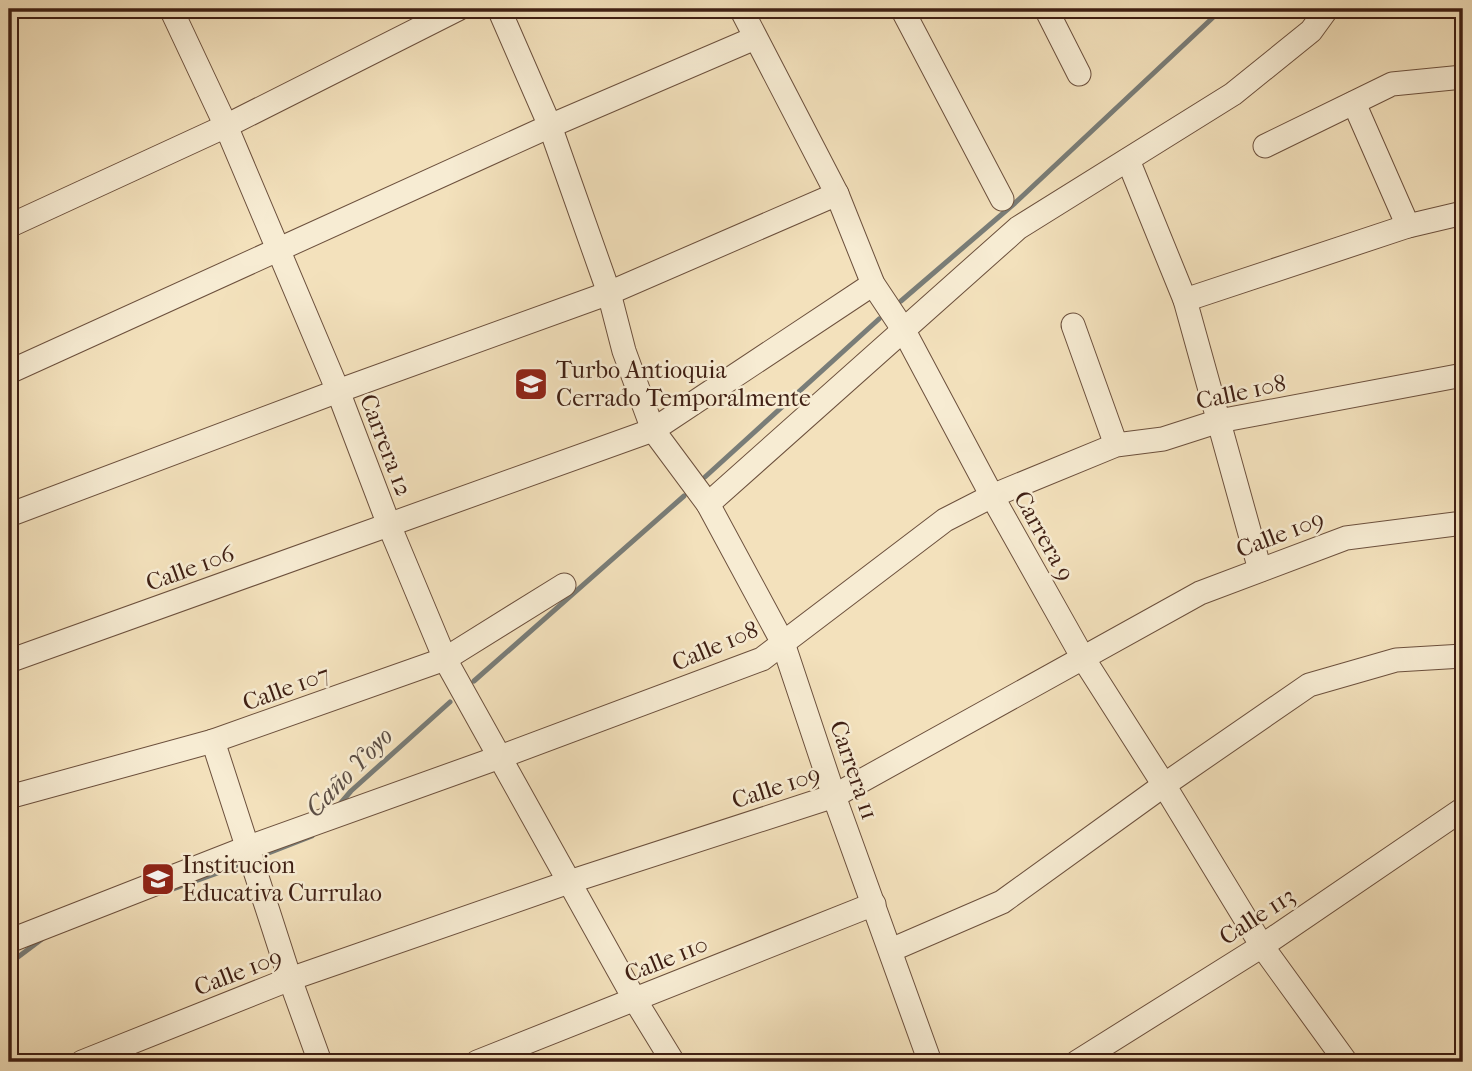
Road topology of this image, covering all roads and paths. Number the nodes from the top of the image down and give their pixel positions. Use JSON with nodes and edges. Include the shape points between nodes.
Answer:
{"nodes":[{"id":1,"x":171,"y":9,"type":"edge"},
{"id":2,"x":458,"y":9,"type":"edge"},
{"id":3,"x":499,"y":9,"type":"edge"},
{"id":4,"x":741,"y":9,"type":"edge"},
{"id":5,"x":902,"y":9,"type":"edge"},
{"id":6,"x":1046,"y":9,"type":"edge"},
{"id":7,"x":1327,"y":9,"type":"edge"},
{"id":8,"x":755,"y":38,"type":"junction"},
{"id":9,"x":1079,"y":74,"type":"dead end"},
{"id":10,"x":1463,"y":77,"type":"edge"},
{"id":11,"x":1354,"y":103,"type":"junction"},
{"id":12,"x":226,"y":126,"type":"junction"},
{"id":13,"x":550,"y":126,"type":"junction"},
{"id":14,"x":1265,"y":146,"type":"dead end"},
{"id":15,"x":1128,"y":160,"type":"junction"},
{"id":16,"x":837,"y":194,"type":"junction"},
{"id":17,"x":1002,"y":199,"type":"dead end"},
{"id":18,"x":1463,"y":213,"type":"edge"},
{"id":19,"x":9,"y":226,"type":"edge"},
{"id":20,"x":1408,"y":226,"type":"junction"},
{"id":21,"x":278,"y":250,"type":"junction"},
{"id":22,"x":873,"y":285,"type":"junction"},
{"id":23,"x":609,"y":293,"type":"junction"},
{"id":24,"x":1185,"y":300,"type":"junction"},
{"id":25,"x":1073,"y":326,"type":"dead end"},
{"id":26,"x":903,"y":329,"type":"junction"},
{"id":27,"x":9,"y":372,"type":"edge"},
{"id":28,"x":1463,"y":375,"type":"edge"},
{"id":29,"x":338,"y":391,"type":"junction"},
{"id":30,"x":1219,"y":421,"type":"junction"},
{"id":31,"x":653,"y":430,"type":"junction"},
{"id":32,"x":1116,"y":445,"type":"junction"},
{"id":33,"x":992,"y":496,"type":"junction"},
{"id":34,"x":708,"y":503,"type":"junction"},
{"id":35,"x":9,"y":515,"type":"edge"},
{"id":36,"x":1463,"y":523,"type":"edge"},
{"id":37,"x":389,"y":525,"type":"junction"},
{"id":38,"x":1260,"y":570,"type":"junction"},
{"id":39,"x":564,"y":585,"type":"dead end"},
{"id":40,"x":783,"y":643,"type":"junction"},
{"id":41,"x":1463,"y":656,"type":"edge"},
{"id":42,"x":1083,"y":658,"type":"junction"},
{"id":43,"x":445,"y":659,"type":"junction"},
{"id":44,"x":9,"y":660,"type":"edge"},
{"id":45,"x":213,"y":741,"type":"junction"},
{"id":46,"x":500,"y":757,"type":"junction"},
{"id":47,"x":1164,"y":785,"type":"junction"},
{"id":48,"x":834,"y":796,"type":"junction"},
{"id":49,"x":9,"y":797,"type":"edge"},
{"id":50,"x":1463,"y":809,"type":"edge"},
{"id":51,"x":249,"y":847,"type":"junction"},
{"id":52,"x":569,"y":882,"type":"junction"},
{"id":53,"x":874,"y":904,"type":"junction"},
{"id":54,"x":9,"y":941,"type":"edge"},
{"id":55,"x":1262,"y":946,"type":"junction"},
{"id":56,"x":891,"y":950,"type":"junction"},
{"id":57,"x":290,"y":979,"type":"junction"},
{"id":58,"x":635,"y":1000,"type":"junction"},
{"id":59,"x":82,"y":1062,"type":"edge"},
{"id":60,"x":320,"y":1062,"type":"edge"},
{"id":61,"x":477,"y":1062,"type":"edge"},
{"id":62,"x":673,"y":1062,"type":"edge"},
{"id":63,"x":930,"y":1062,"type":"edge"},
{"id":64,"x":1077,"y":1062,"type":"edge"},
{"id":65,"x":1344,"y":1062,"type":"edge"}],
"edges":[{"from":1,"to":12,"type":"street","name":"Carrera 12"},
{"from":2,"to":12,"type":"street"},
{"from":3,"to":13,"type":"street","name":"Carrera 11"},
{"from":4,"to":8,"type":"street","name":"Carrera 9"},
{"from":5,"to":17,"type":"street"},
{"from":6,"to":9,"type":"street"},
{"from":7,"to":15,"type":"street","via":[[1311,32],[1233,94]]},
{"from":8,"to":13,"type":"street"},
{"from":8,"to":16,"type":"street","name":"Carrera 9"},
{"from":10,"to":11,"type":"street","via":[[1392,84]]},
{"from":11,"to":14,"type":"street"},
{"from":11,"to":20,"type":"street"},
{"from":12,"to":19,"type":"street"},
{"from":12,"to":21,"type":"street","name":"Carrera 12"},
{"from":13,"to":21,"type":"street"},
{"from":13,"to":23,"type":"street","name":"Carrera 11"},
{"from":15,"to":24,"type":"street"},
{"from":15,"to":26,"type":"street","via":[[1018,228]]},
{"from":16,"to":22,"type":"street","name":"Carrera 9"},
{"from":16,"to":23,"type":"street"},
{"from":18,"to":20,"type":"street"},
{"from":20,"to":24,"type":"street"},
{"from":21,"to":27,"type":"street"},
{"from":21,"to":29,"type":"street","name":"Carrera 12"},
{"from":22,"to":26,"type":"street","name":"Carrera 9"},
{"from":22,"to":31,"type":"street","name":"Calle 106"},
{"from":23,"to":29,"type":"street"},
{"from":23,"to":31,"type":"street","name":"Carrera 11"},
{"from":24,"to":30,"type":"street"},
{"from":25,"to":32,"type":"street"},
{"from":26,"to":33,"type":"street","name":"Carrera 9"},
{"from":26,"to":34,"type":"street"},
{"from":28,"to":30,"type":"street","name":"Calle 108"},
{"from":29,"to":35,"type":"street"},
{"from":29,"to":37,"type":"street","name":"Carrera 12"},
{"from":30,"to":32,"type":"street","name":"Calle 108","via":[[1163,439]]},
{"from":30,"to":38,"type":"street"},
{"from":31,"to":34,"type":"street","name":"Carrera 11"},
{"from":31,"to":37,"type":"street","name":"Calle 106"},
{"from":32,"to":33,"type":"street","name":"Calle 108"},
{"from":33,"to":40,"type":"street","name":"Calle 108","via":[[945,520]]},
{"from":33,"to":42,"type":"street","name":"Carrera 9"},
{"from":34,"to":40,"type":"street","name":"Carrera 11"},
{"from":36,"to":38,"type":"street","name":"Calle 109","via":[[1346,538]]},
{"from":37,"to":43,"type":"street","name":"Carrera 12"},
{"from":37,"to":44,"type":"street","name":"Calle 106"},
{"from":38,"to":42,"type":"street","name":"Calle 109","via":[[1200,593]]},
{"from":39,"to":43,"type":"street","name":"Calle 107"},
{"from":40,"to":46,"type":"street","name":"Calle 108","via":[[762,660]]},
{"from":40,"to":48,"type":"street","name":"Carrera 11"},
{"from":41,"to":47,"type":"street","via":[[1396,660],[1309,685]]},
{"from":42,"to":47,"type":"street","name":"Carrera 9"},
{"from":42,"to":48,"type":"street","name":"Calle 109"},
{"from":43,"to":45,"type":"street","name":"Calle 107"},
{"from":43,"to":46,"type":"street","name":"Carrera 12"},
{"from":45,"to":49,"type":"street","name":"Calle 107"},
{"from":45,"to":51,"type":"street"},
{"from":46,"to":51,"type":"street","name":"Calle 108"},
{"from":46,"to":52,"type":"street"},
{"from":47,"to":55,"type":"street","name":"Carrera 9"},
{"from":47,"to":56,"type":"street","via":[[1002,902]]},
{"from":48,"to":52,"type":"street","name":"Calle 109"},
{"from":48,"to":53,"type":"street","name":"Carrera 11"},
{"from":50,"to":55,"type":"street","name":"Calle 113"},
{"from":51,"to":54,"type":"street","name":"Calle 108"},
{"from":51,"to":57,"type":"street"},
{"from":52,"to":57,"type":"street","name":"Calle 109"},
{"from":52,"to":58,"type":"street"},
{"from":53,"to":56,"type":"street","name":"Carrera 11"},
{"from":53,"to":58,"type":"street","name":"Calle 110"},
{"from":55,"to":64,"type":"street","name":"Calle 113"},
{"from":55,"to":65,"type":"street","name":"Carrera 9"},
{"from":56,"to":63,"type":"street","name":"Carrera 11"},
{"from":57,"to":59,"type":"street","name":"Calle 109"},
{"from":57,"to":60,"type":"street"},
{"from":58,"to":61,"type":"street","name":"Calle 110"},
{"from":58,"to":62,"type":"street"}]}
